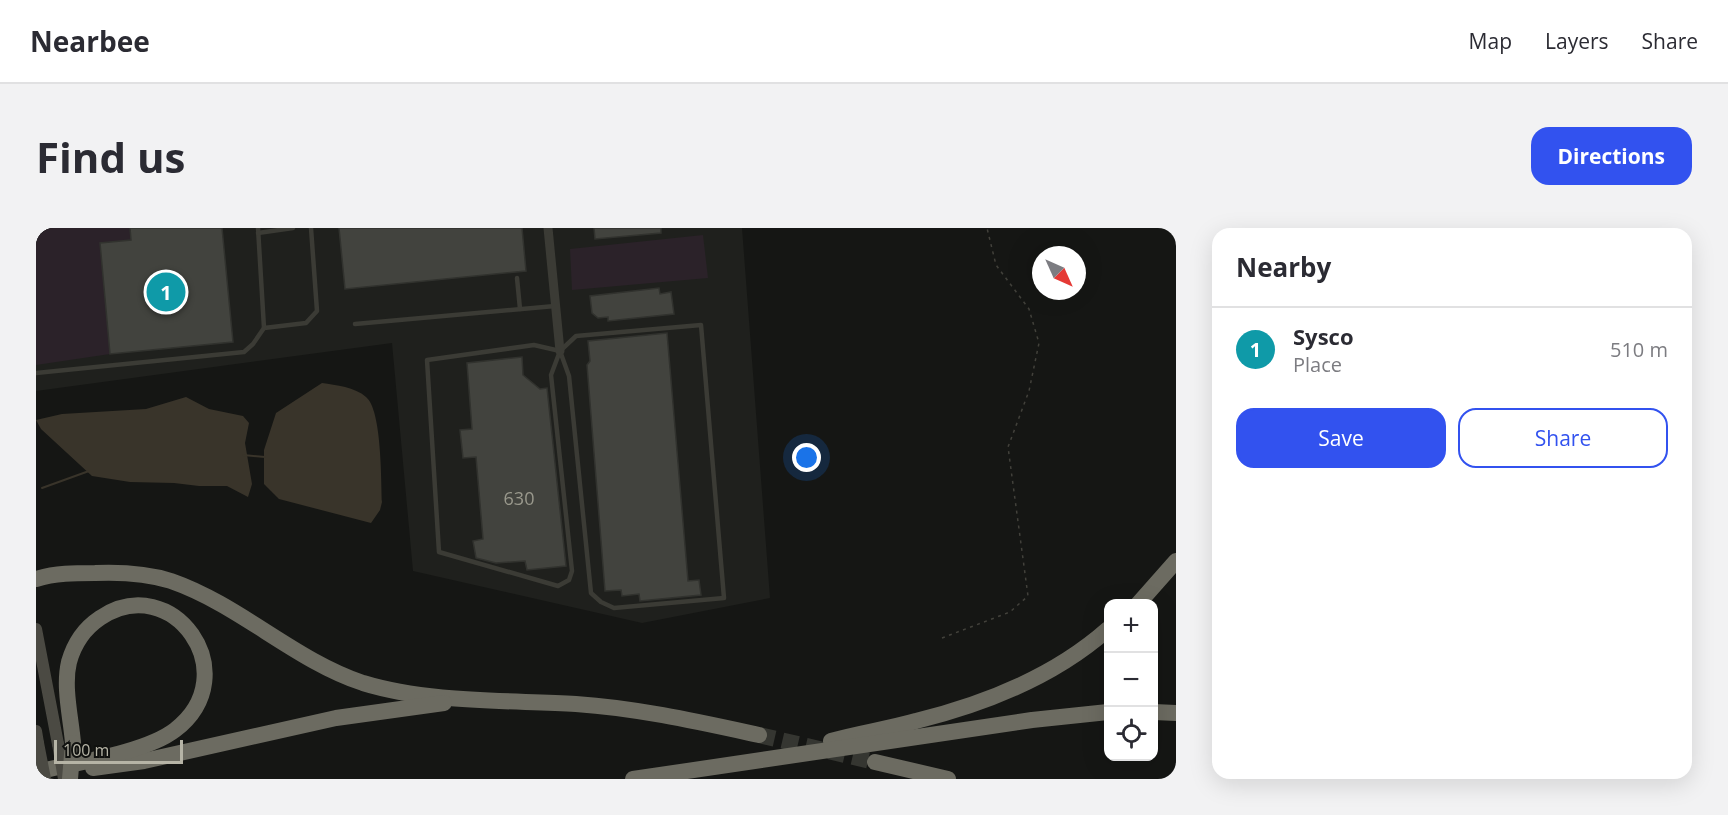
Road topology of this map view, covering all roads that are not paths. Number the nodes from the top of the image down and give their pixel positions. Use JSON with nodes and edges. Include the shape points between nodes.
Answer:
{"nodes":[{"id":1,"x":293,"y":228,"type":"edge"},
{"id":2,"x":310,"y":228,"type":"edge"},
{"id":3,"x":548,"y":228,"type":"edge"},
{"id":4,"x":258,"y":230,"type":"edge"},
{"id":5,"x":517,"y":278,"type":"dead end"},
{"id":6,"x":555,"y":306,"type":"junction"},
{"id":7,"x":520,"y":309,"type":"junction"},
{"id":8,"x":355,"y":324,"type":"dead end"},
{"id":9,"x":264,"y":328,"type":"junction"},
{"id":10,"x":560,"y":351,"type":"junction"},
{"id":11,"x":36,"y":373,"type":"edge"},
{"id":12,"x":1176,"y":561,"type":"edge"},
{"id":13,"x":36,"y":579,"type":"edge"},
{"id":14,"x":1142,"y":599,"type":"edge"},
{"id":15,"x":36,"y":629,"type":"edge"},
{"id":16,"x":1104,"y":632,"type":"edge"},
{"id":17,"x":475,"y":699,"type":"junction"},
{"id":18,"x":1104,"y":712,"type":"edge"},
{"id":19,"x":1158,"y":712,"type":"edge"},
{"id":20,"x":1176,"y":713,"type":"edge"},
{"id":21,"x":759,"y":735,"type":"tunnel mouth"},
{"id":22,"x":37,"y":737,"type":"edge"},
{"id":23,"x":66,"y":743,"type":"junction"},
{"id":24,"x":771,"y":757,"type":"junction"},
{"id":25,"x":875,"y":762,"type":"tunnel mouth"},
{"id":26,"x":36,"y":773,"type":"edge"},
{"id":27,"x":45,"y":779,"type":"edge"},
{"id":28,"x":64,"y":779,"type":"edge"},
{"id":29,"x":70,"y":779,"type":"edge"},
{"id":30,"x":633,"y":779,"type":"edge"},
{"id":31,"x":948,"y":779,"type":"edge"}],
"edges":[{"from":1,"to":4,"type":"lane"},
{"from":2,"to":9,"type":"lane","via":[[317,310],[306,323]]},
{"from":3,"to":6,"type":"street"},
{"from":4,"to":9,"type":"lane"},
{"from":5,"to":7,"type":"lane"},
{"from":6,"to":7,"type":"lane"},
{"from":6,"to":10,"type":"street"},
{"from":7,"to":8,"type":"lane"},
{"from":9,"to":11,"type":"lane","via":[[244,352]]},
{"from":10,"to":10,"type":"lane","via":[[551,375],[573,571],[569,580],[558,586],[439,552],[427,360],[534,345]]},
{"from":10,"to":10,"type":"lane","via":[[576,336],[701,325],[724,598],[614,608],[591,593],[569,376]]},
{"from":12,"to":14,"type":"highway"},
{"from":13,"to":17,"type":"highway","via":[[66,573],[123,572],[151,576],[215,601],[289,647],[362,682],[427,695]]},
{"from":15,"to":23,"type":"main road"},
{"from":16,"to":24,"type":"highway","via":[[1063,662],[998,696],[915,722]]},
{"from":17,"to":21,"type":"highway","via":[[579,704],[681,718]]},
{"from":17,"to":26,"type":"highway","via":[[336,718],[144,761]]},
{"from":18,"to":24,"type":"highway"},
{"from":19,"to":20,"type":"highway"},
{"from":22,"to":27,"type":"main road","bridge":true},
{"from":23,"to":26,"type":"highway","via":[[69,662],[80,637],[91,624],[112,610],[134,604],[161,609],[183,623],[194,638],[206,670],[203,692],[193,713],[173,731],[138,747]]},
{"from":23,"to":28,"type":"main road","bridge":true},
{"from":23,"to":29,"type":"highway","bridge":true},
{"from":24,"to":30,"type":"highway"},
{"from":25,"to":31,"type":"highway"}]}
